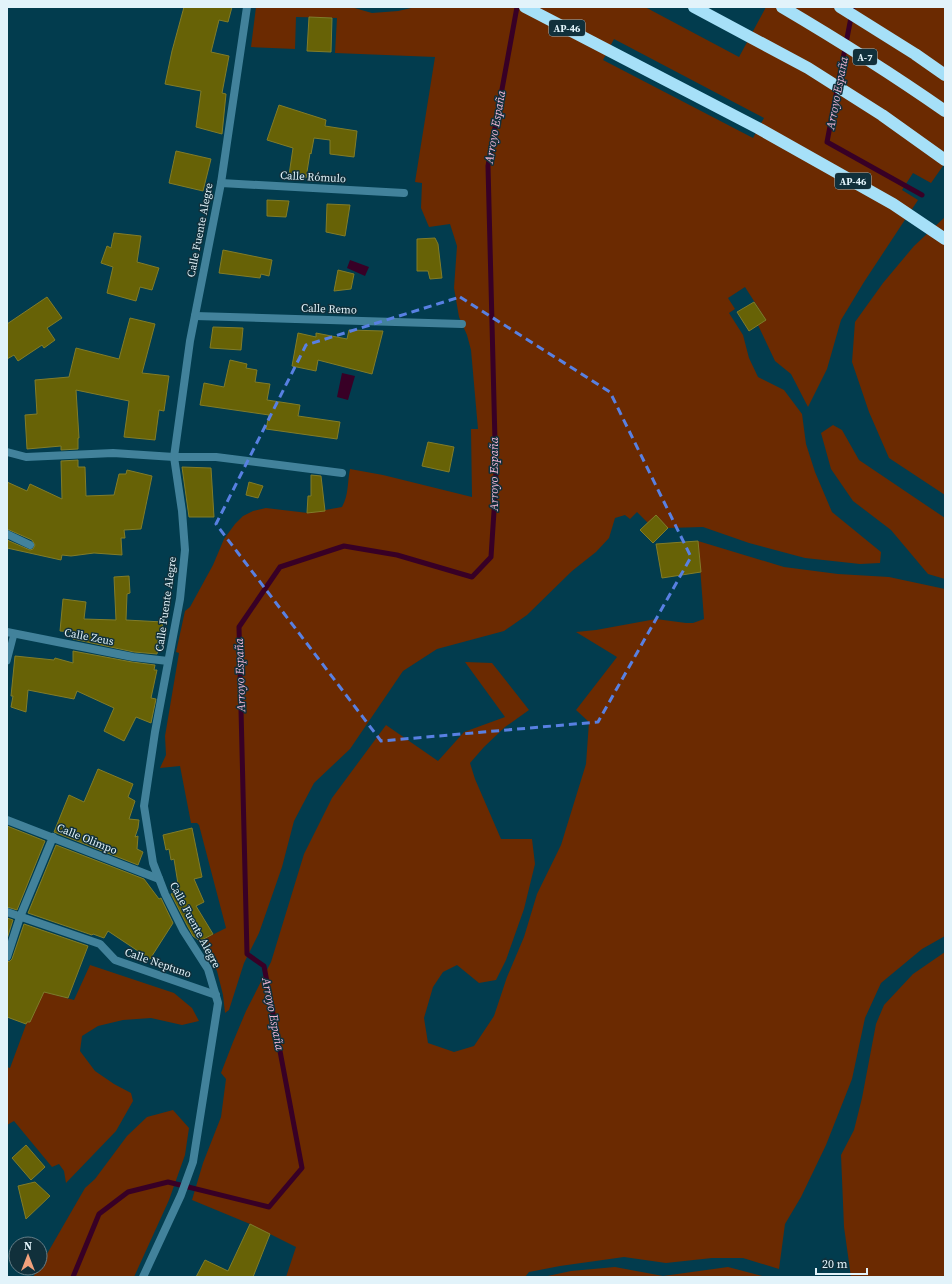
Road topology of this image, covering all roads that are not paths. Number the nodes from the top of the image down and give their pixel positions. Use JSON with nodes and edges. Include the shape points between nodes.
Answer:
{"nodes":[{"id":1,"x":247,"y":7,"type":"edge"},
{"id":2,"x":525,"y":7,"type":"edge"},
{"id":3,"x":694,"y":7,"type":"edge"},
{"id":4,"x":782,"y":7,"type":"edge"},
{"id":5,"x":840,"y":7,"type":"edge"},
{"id":6,"x":945,"y":75,"type":"edge"},
{"id":7,"x":945,"y":111,"type":"edge"},
{"id":8,"x":945,"y":160,"type":"edge"},
{"id":9,"x":221,"y":183,"type":"junction"},
{"id":10,"x":404,"y":193,"type":"dead end"},
{"id":11,"x":945,"y":239,"type":"edge"},
{"id":12,"x":195,"y":316,"type":"junction"},
{"id":13,"x":462,"y":324,"type":"dead end"},
{"id":14,"x":7,"y":452,"type":"edge"},
{"id":15,"x":174,"y":456,"type":"junction"},
{"id":16,"x":342,"y":473,"type":"dead end"},
{"id":17,"x":7,"y":534,"type":"edge"},
{"id":18,"x":30,"y":545,"type":"dead end"},
{"id":19,"x":10,"y":633,"type":"edge"},
{"id":20,"x":7,"y":661,"type":"edge"},
{"id":21,"x":168,"y":661,"type":"junction"},
{"id":22,"x":7,"y":820,"type":"edge"},
{"id":23,"x":53,"y":837,"type":"junction"},
{"id":24,"x":159,"y":879,"type":"junction"},
{"id":25,"x":7,"y":912,"type":"edge"},
{"id":26,"x":20,"y":917,"type":"junction"},
{"id":27,"x":7,"y":957,"type":"edge"},
{"id":28,"x":216,"y":994,"type":"junction"},
{"id":29,"x":143,"y":1277,"type":"edge"}],
"edges":[{"from":1,"to":9,"type":"street","name":"Calle Fuente Alegre"},
{"from":2,"to":11,"type":"highway","number":"AP-46","via":[[758,128],[893,204]]},
{"from":3,"to":8,"type":"highway","via":[[808,68],[882,114]]},
{"from":4,"to":7,"type":"highway","number":"A-7","via":[[902,81]]},
{"from":5,"to":6,"type":"highway"},
{"from":9,"to":10,"type":"street","name":"Calle Rómulo"},
{"from":9,"to":12,"type":"street","name":"Calle Fuente Alegre"},
{"from":12,"to":13,"type":"street","name":"Calle Remo"},
{"from":12,"to":15,"type":"street","name":"Calle Fuente Alegre"},
{"from":14,"to":15,"type":"street","via":[[26,457],[113,453]]},
{"from":15,"to":16,"type":"street","via":[[216,457]]},
{"from":15,"to":21,"type":"street","name":"Calle Fuente Alegre","via":[[185,550],[180,599]]},
{"from":17,"to":18,"type":"street"},
{"from":19,"to":20,"type":"lane"},
{"from":19,"to":21,"type":"street","name":"Calle Zeus","via":[[133,657]]},
{"from":21,"to":24,"type":"street","name":"Calle Fuente Alegre","via":[[144,806],[153,863]]},
{"from":22,"to":23,"type":"street","name":"Calle Olimpo"},
{"from":23,"to":24,"type":"street","name":"Calle Olimpo"},
{"from":23,"to":26,"type":"street"},
{"from":24,"to":28,"type":"street","name":"Calle Fuente Alegre","via":[[183,930],[208,969]]},
{"from":25,"to":26,"type":"street","name":"Calle Neptuno"},
{"from":26,"to":27,"type":"street"},
{"from":26,"to":28,"type":"street","name":"Calle Neptuno","via":[[100,944],[115,960]]},
{"from":28,"to":29,"type":"street","name":"Calle Fuente Alegre","via":[[218,1003],[193,1162],[181,1195]]}]}
